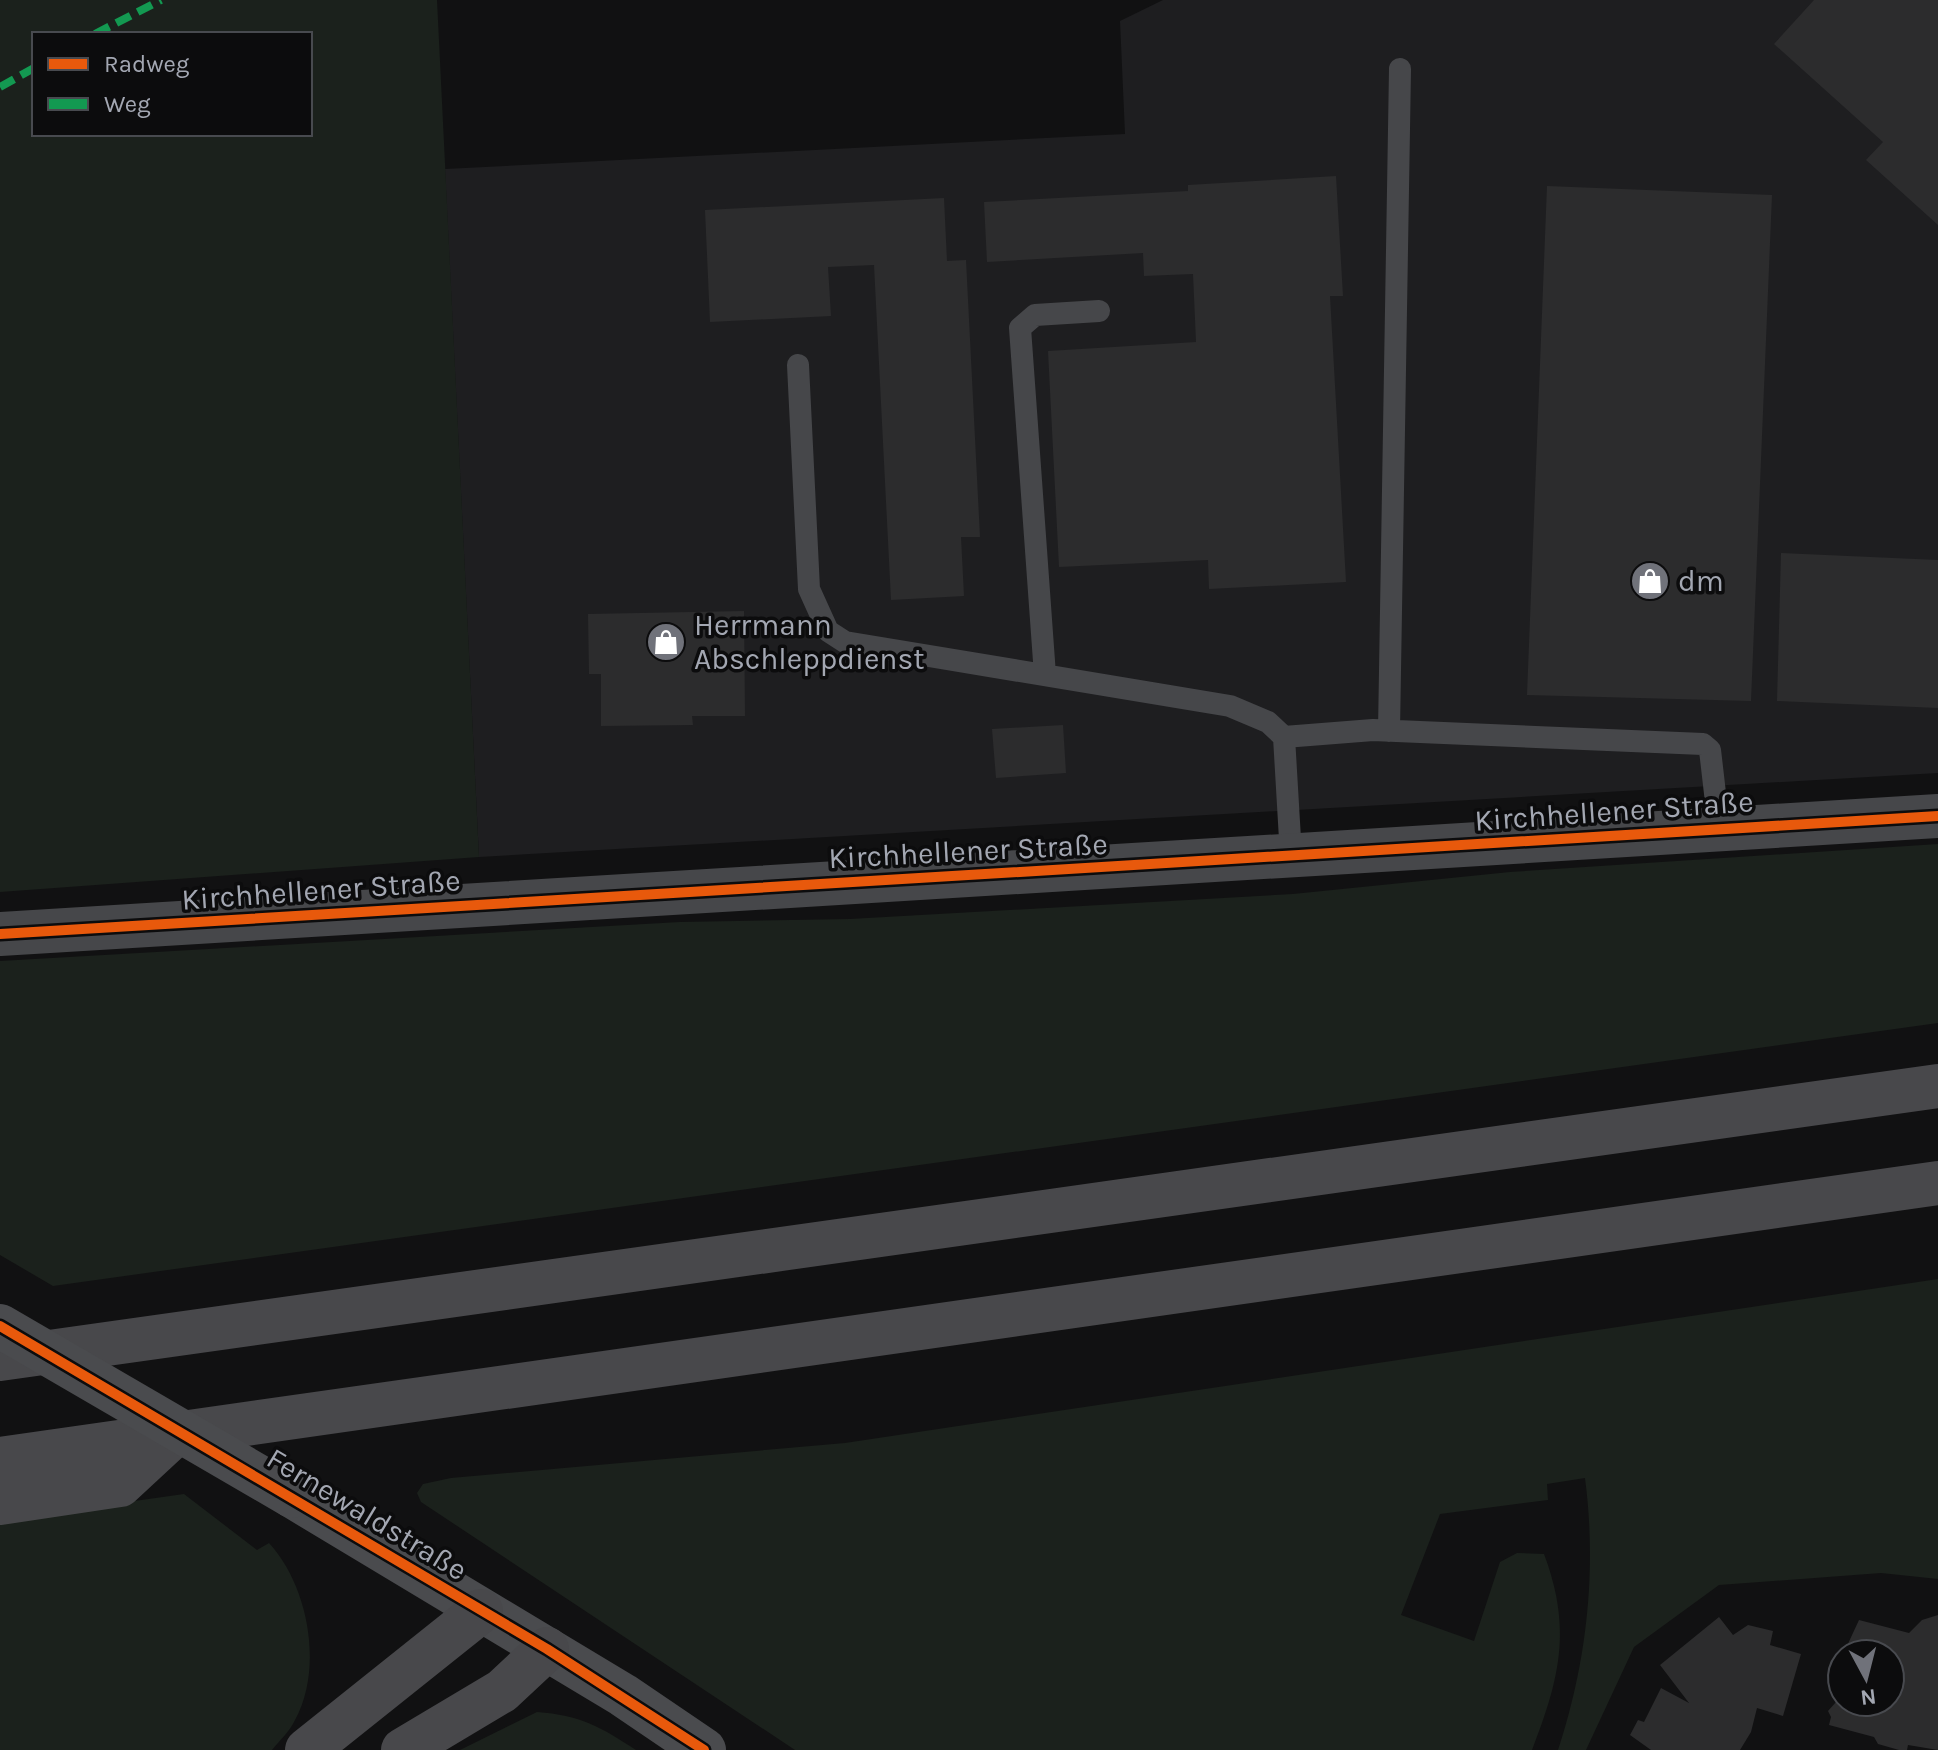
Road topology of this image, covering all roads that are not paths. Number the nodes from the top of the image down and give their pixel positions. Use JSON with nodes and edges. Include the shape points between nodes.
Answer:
{"nodes":[{"id":1,"x":1400,"y":69,"type":"dead end"},
{"id":2,"x":1099,"y":311,"type":"dead end"},
{"id":3,"x":798,"y":365,"type":"dead end"},
{"id":4,"x":1045,"y":675,"type":"junction"},
{"id":5,"x":1389,"y":731,"type":"junction"},
{"id":6,"x":1284,"y":737,"type":"junction"},
{"id":7,"x":1938,"y":816,"type":"edge"},
{"id":8,"x":1719,"y":828,"type":"junction"},
{"id":9,"x":1291,"y":856,"type":"junction"},
{"id":10,"x":0,"y":934,"type":"edge"},
{"id":11,"x":1938,"y":1086,"type":"edge"},
{"id":12,"x":1938,"y":1183,"type":"edge"},
{"id":13,"x":0,"y":1326,"type":"edge"},
{"id":14,"x":0,"y":1359,"type":"edge"},
{"id":15,"x":175,"y":1434,"type":"junction"},
{"id":16,"x":0,"y":1459,"type":"edge"},
{"id":17,"x":0,"y":1503,"type":"edge"},
{"id":18,"x":481,"y":1611,"type":"junction"},
{"id":19,"x":547,"y":1649,"type":"junction"},
{"id":20,"x":307,"y":1750,"type":"edge"},
{"id":21,"x":403,"y":1750,"type":"edge"},
{"id":22,"x":704,"y":1750,"type":"edge"}],
"edges":[{"from":1,"to":5,"type":"lane"},
{"from":2,"to":4,"type":"lane","via":[[1035,315],[1020,328]]},
{"from":3,"to":4,"type":"lane","via":[[809,589],[828,631],[845,642]]},
{"from":4,"to":6,"type":"lane","via":[[1230,706],[1268,722]]},
{"from":5,"to":6,"type":"lane"},
{"from":5,"to":8,"type":"lane","via":[[1703,744],[1710,750]]},
{"from":6,"to":9,"type":"lane"},
{"from":7,"to":8,"type":"street","name":"Kirchhellener Straße"},
{"from":8,"to":9,"type":"street","name":"Kirchhellener Straße"},
{"from":9,"to":10,"type":"street","name":"Kirchhellener Straße"},
{"from":11,"to":14,"type":"highway"},
{"from":12,"to":15,"type":"highway"},
{"from":13,"to":18,"type":"main road","name":"Fernewaldstraße","bridge":true},
{"from":15,"to":16,"type":"highway"},
{"from":15,"to":17,"type":"highway","via":[[120,1485]]},
{"from":18,"to":19,"type":"main road","name":"Fernewaldstraße"},
{"from":18,"to":20,"type":"highway"},
{"from":19,"to":21,"type":"highway","via":[[502,1691]]},
{"from":19,"to":22,"type":"main road","name":"Fernewaldstraße"}]}
